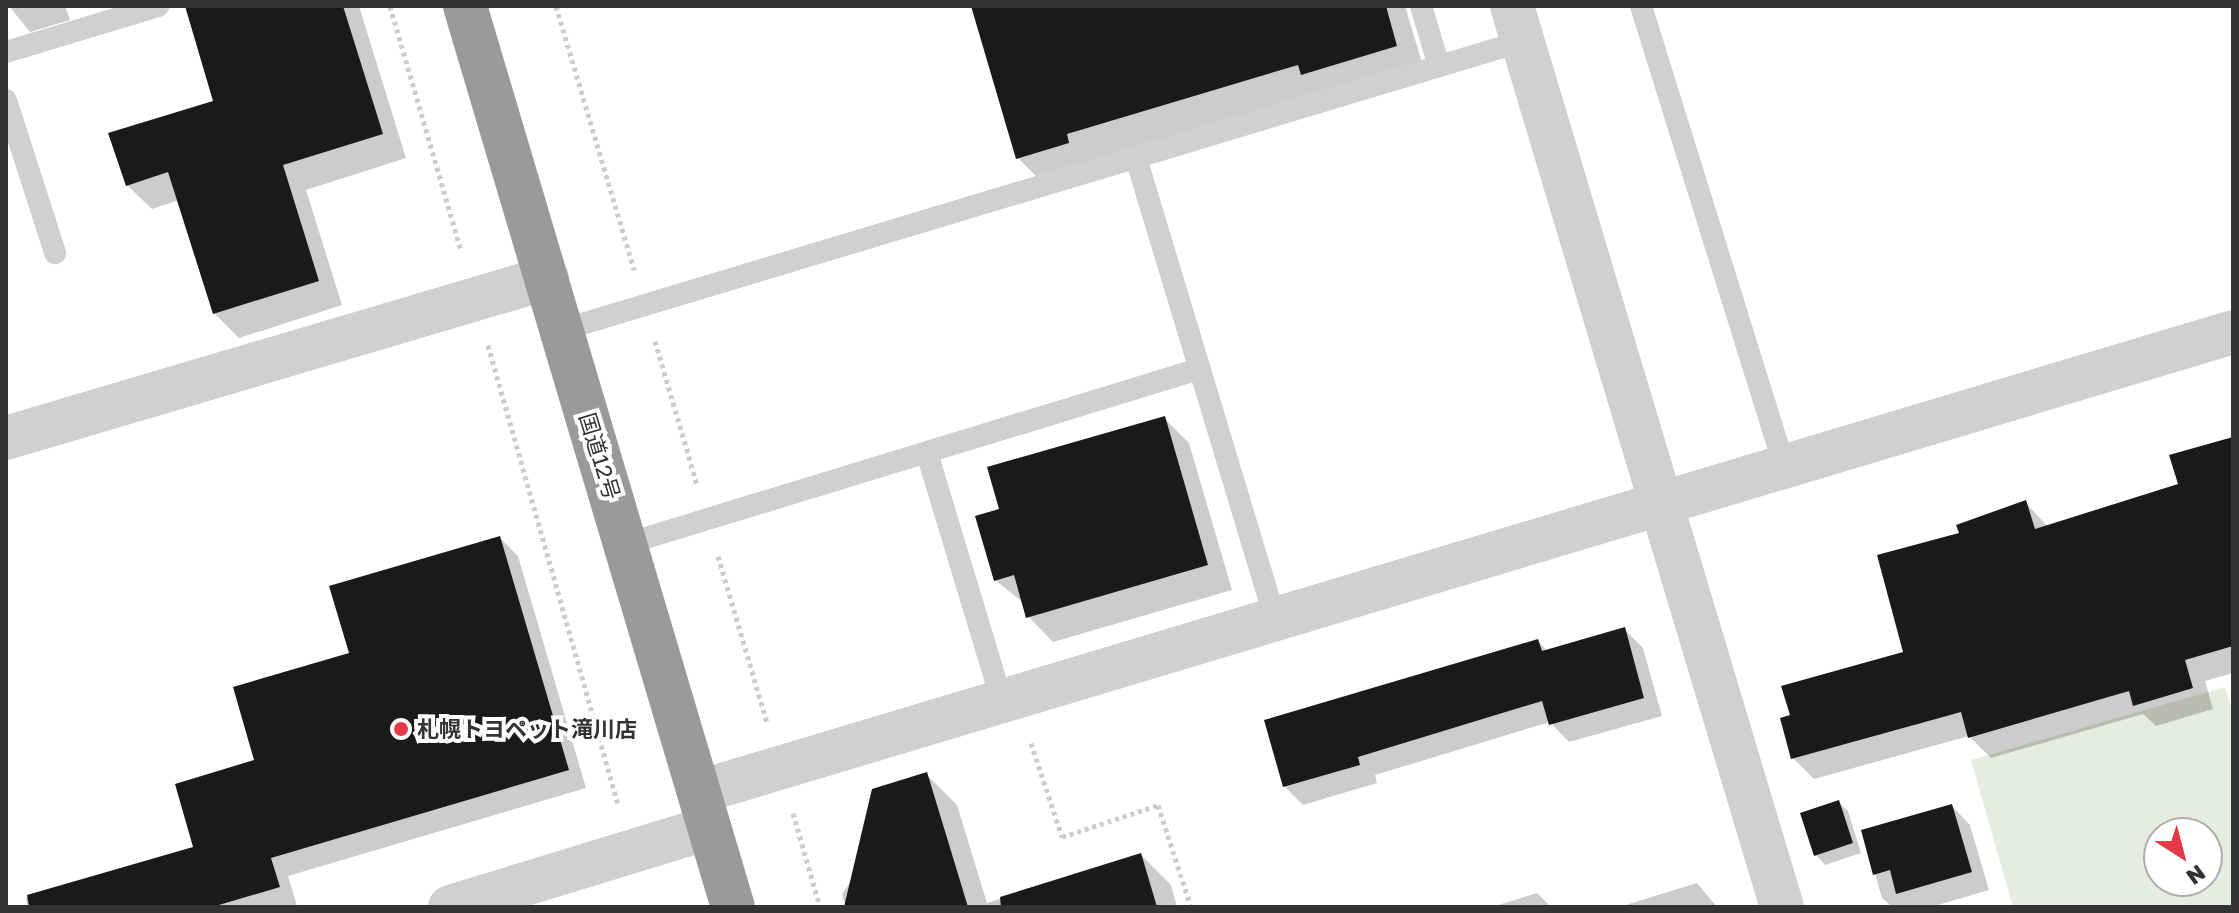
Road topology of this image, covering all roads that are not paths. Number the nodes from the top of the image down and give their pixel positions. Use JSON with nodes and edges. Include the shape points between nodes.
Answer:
{"nodes":[{"id":1,"x":158,"y":6,"type":"edge"},
{"id":2,"x":465,"y":6,"type":"edge"},
{"id":3,"x":1421,"y":6,"type":"edge"},
{"id":4,"x":1641,"y":6,"type":"edge"},
{"id":5,"x":1518,"y":24,"type":"edge"},
{"id":6,"x":6,"y":52,"type":"edge"},
{"id":7,"x":1439,"y":66,"type":"junction"},
{"id":8,"x":6,"y":100,"type":"edge"},
{"id":9,"x":1136,"y":158,"type":"junction"},
{"id":10,"x":55,"y":253,"type":"dead end"},
{"id":11,"x":547,"y":278,"type":"junction"},
{"id":12,"x":562,"y":330,"type":"junction"},
{"id":13,"x":2233,"y":332,"type":"edge"},
{"id":14,"x":1199,"y":369,"type":"junction"},
{"id":15,"x":6,"y":438,"type":"edge"},
{"id":16,"x":927,"y":453,"type":"junction"},
{"id":17,"x":1784,"y":466,"type":"junction"},
{"id":18,"x":1660,"y":502,"type":"junction"},
{"id":19,"x":626,"y":544,"type":"junction"},
{"id":20,"x":1275,"y":619,"type":"junction"},
{"id":21,"x":1009,"y":699,"type":"junction"},
{"id":22,"x":704,"y":810,"type":"junction"},
{"id":23,"x":450,"y":907,"type":"edge"},
{"id":24,"x":733,"y":907,"type":"edge"},
{"id":25,"x":1782,"y":907,"type":"edge"}],
"edges":[{"from":1,"to":6,"type":"lane"},
{"from":2,"to":11,"type":"highway","name":"国道12号"},
{"from":3,"to":7,"type":"lane"},
{"from":4,"to":17,"type":"lane"},
{"from":5,"to":7,"type":"lane"},
{"from":5,"to":18,"type":"street"},
{"from":7,"to":9,"type":"lane"},
{"from":8,"to":10,"type":"lane"},
{"from":9,"to":12,"type":"lane"},
{"from":9,"to":14,"type":"lane"},
{"from":11,"to":12,"type":"highway","name":"国道12号"},
{"from":11,"to":15,"type":"street"},
{"from":12,"to":19,"type":"highway","name":"国道12号"},
{"from":13,"to":17,"type":"street"},
{"from":14,"to":16,"type":"lane"},
{"from":14,"to":20,"type":"lane"},
{"from":16,"to":19,"type":"lane"},
{"from":16,"to":21,"type":"lane"},
{"from":17,"to":18,"type":"street"},
{"from":18,"to":20,"type":"street"},
{"from":18,"to":25,"type":"street"},
{"from":19,"to":22,"type":"highway","name":"国道12号"},
{"from":20,"to":21,"type":"street"},
{"from":21,"to":22,"type":"street","via":[[780,768]]},
{"from":22,"to":23,"type":"street","via":[[631,852]]},
{"from":22,"to":24,"type":"highway","name":"国道12号"}]}
